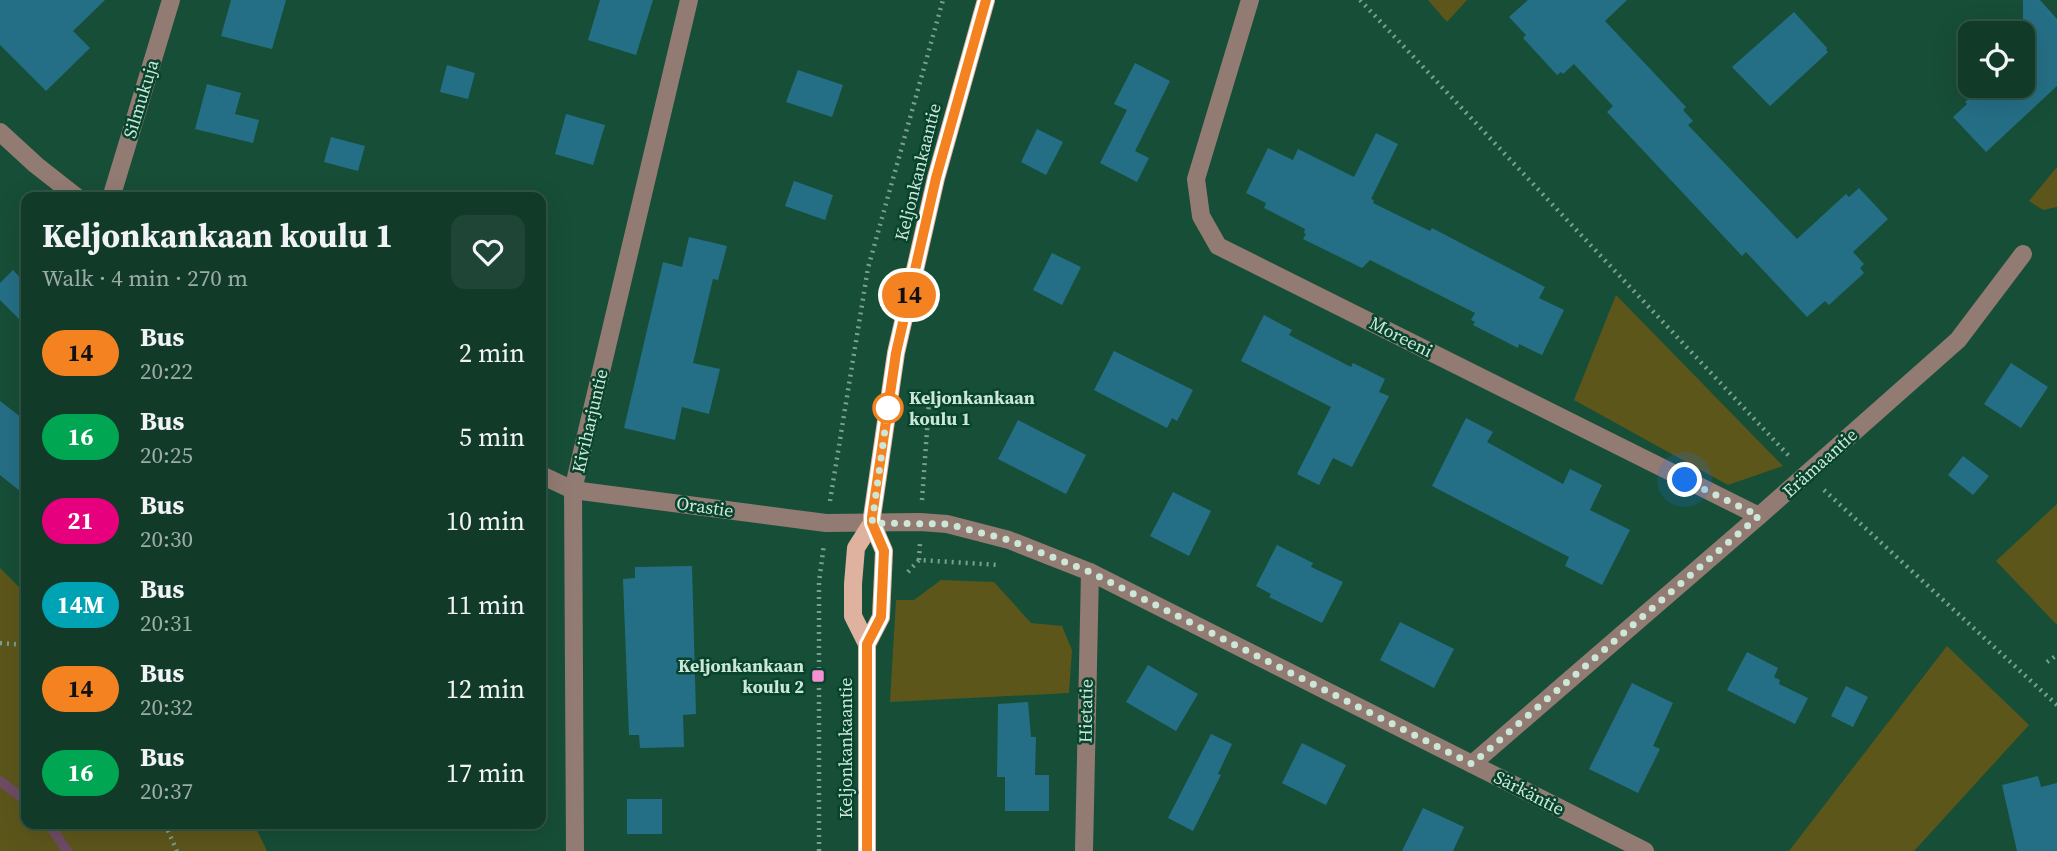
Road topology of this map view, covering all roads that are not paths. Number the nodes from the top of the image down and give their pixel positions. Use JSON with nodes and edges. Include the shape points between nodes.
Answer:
{"nodes":[{"id":1,"x":171,"y":0,"type":"edge"},
{"id":2,"x":689,"y":0,"type":"edge"},
{"id":3,"x":986,"y":0,"type":"edge"},
{"id":4,"x":1250,"y":0,"type":"edge"},
{"id":5,"x":0,"y":132,"type":"edge"},
{"id":6,"x":70,"y":192,"type":"edge"},
{"id":7,"x":113,"y":192,"type":"edge"},
{"id":8,"x":2023,"y":254,"type":"dead end"},
{"id":9,"x":546,"y":477,"type":"edge"},
{"id":10,"x":573,"y":490,"type":"junction"},
{"id":11,"x":1759,"y":516,"type":"junction"},
{"id":12,"x":872,"y":523,"type":"junction"},
{"id":13,"x":1090,"y":572,"type":"junction"},
{"id":14,"x":867,"y":644,"type":"junction"},
{"id":15,"x":1472,"y":764,"type":"junction"},
{"id":16,"x":575,"y":851,"type":"edge"},
{"id":17,"x":867,"y":851,"type":"edge"},
{"id":18,"x":1084,"y":851,"type":"edge"},
{"id":19,"x":1645,"y":851,"type":"edge"}],
"edges":[{"from":1,"to":7,"type":"street","name":"Silmukuja"},
{"from":2,"to":10,"type":"street","name":"Kiviharjuntie"},
{"from":3,"to":12,"type":"main road","name":"Keljonkankaantie","via":[[936,178],[896,353]]},
{"from":4,"to":11,"type":"street","name":"Moreeni","via":[[1196,179],[1201,216],[1219,246]]},
{"from":5,"to":6,"type":"street"},
{"from":8,"to":11,"type":"street","name":"Erämaantie","via":[[1958,340]]},
{"from":9,"to":10,"type":"street","name":"Orastie"},
{"from":10,"to":12,"type":"street","name":"Orastie","via":[[826,523]]},
{"from":10,"to":16,"type":"street","name":"Kiviharjuntie"},
{"from":11,"to":15,"type":"street","name":"Erämaantie"},
{"from":12,"to":13,"type":"street","name":"Särkäntie","via":[[947,524],[1009,540]]},
{"from":12,"to":14,"type":"main road","name":"Keljonkankaantie","via":[[884,551],[881,617]]},
{"from":12,"to":14,"type":"main road","name":"Keljonkankaantie","via":[[856,548],[853,584],[853,616]]},
{"from":13,"to":15,"type":"street","name":"Särkäntie"},
{"from":13,"to":18,"type":"street","name":"Hietatie"},
{"from":14,"to":17,"type":"main road","name":"Keljonkankaantie"},
{"from":15,"to":19,"type":"street","name":"Särkäntie"}]}
